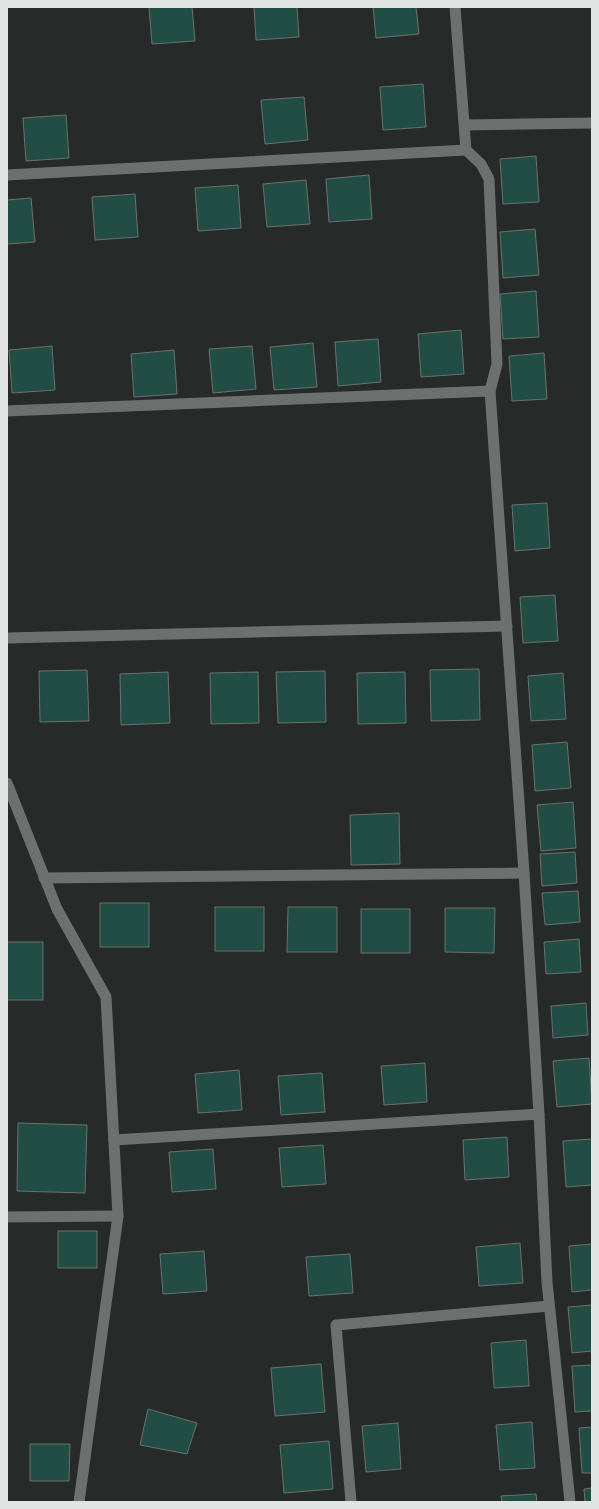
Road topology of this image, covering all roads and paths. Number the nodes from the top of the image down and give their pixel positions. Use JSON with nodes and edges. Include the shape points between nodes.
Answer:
{"nodes":[{"id":1,"x":455,"y":7,"type":"edge"},
{"id":2,"x":592,"y":123,"type":"edge"},
{"id":3,"x":465,"y":124,"type":"junction"},
{"id":4,"x":466,"y":150,"type":"junction"},
{"id":5,"x":7,"y":174,"type":"edge"},
{"id":6,"x":490,"y":391,"type":"junction"},
{"id":7,"x":7,"y":411,"type":"edge"},
{"id":8,"x":507,"y":626,"type":"junction"},
{"id":9,"x":7,"y":638,"type":"edge"},
{"id":10,"x":7,"y":783,"type":"edge"},
{"id":11,"x":524,"y":873,"type":"junction"},
{"id":12,"x":44,"y":878,"type":"junction"},
{"id":13,"x":539,"y":1114,"type":"junction"},
{"id":14,"x":114,"y":1140,"type":"junction"},
{"id":15,"x":118,"y":1216,"type":"junction"},
{"id":16,"x":7,"y":1217,"type":"edge"},
{"id":17,"x":549,"y":1306,"type":"junction"},
{"id":18,"x":79,"y":1502,"type":"edge"},
{"id":19,"x":351,"y":1502,"type":"edge"},
{"id":20,"x":570,"y":1502,"type":"edge"}],
"edges":[{"from":1,"to":3,"type":"street"},
{"from":2,"to":3,"type":"street"},
{"from":3,"to":4,"type":"street"},
{"from":4,"to":5,"type":"street"},
{"from":4,"to":6,"type":"street","via":[[481,164],[489,179],[497,364]]},
{"from":6,"to":7,"type":"street"},
{"from":6,"to":8,"type":"street"},
{"from":8,"to":9,"type":"street"},
{"from":8,"to":11,"type":"street"},
{"from":10,"to":12,"type":"street"},
{"from":11,"to":12,"type":"street"},
{"from":11,"to":13,"type":"street"},
{"from":12,"to":14,"type":"street","via":[[57,909],[106,997]]},
{"from":13,"to":14,"type":"street"},
{"from":13,"to":17,"type":"street"},
{"from":14,"to":15,"type":"street"},
{"from":15,"to":16,"type":"street"},
{"from":15,"to":18,"type":"street"},
{"from":17,"to":19,"type":"street","via":[[336,1324]]},
{"from":17,"to":20,"type":"street"}]}
